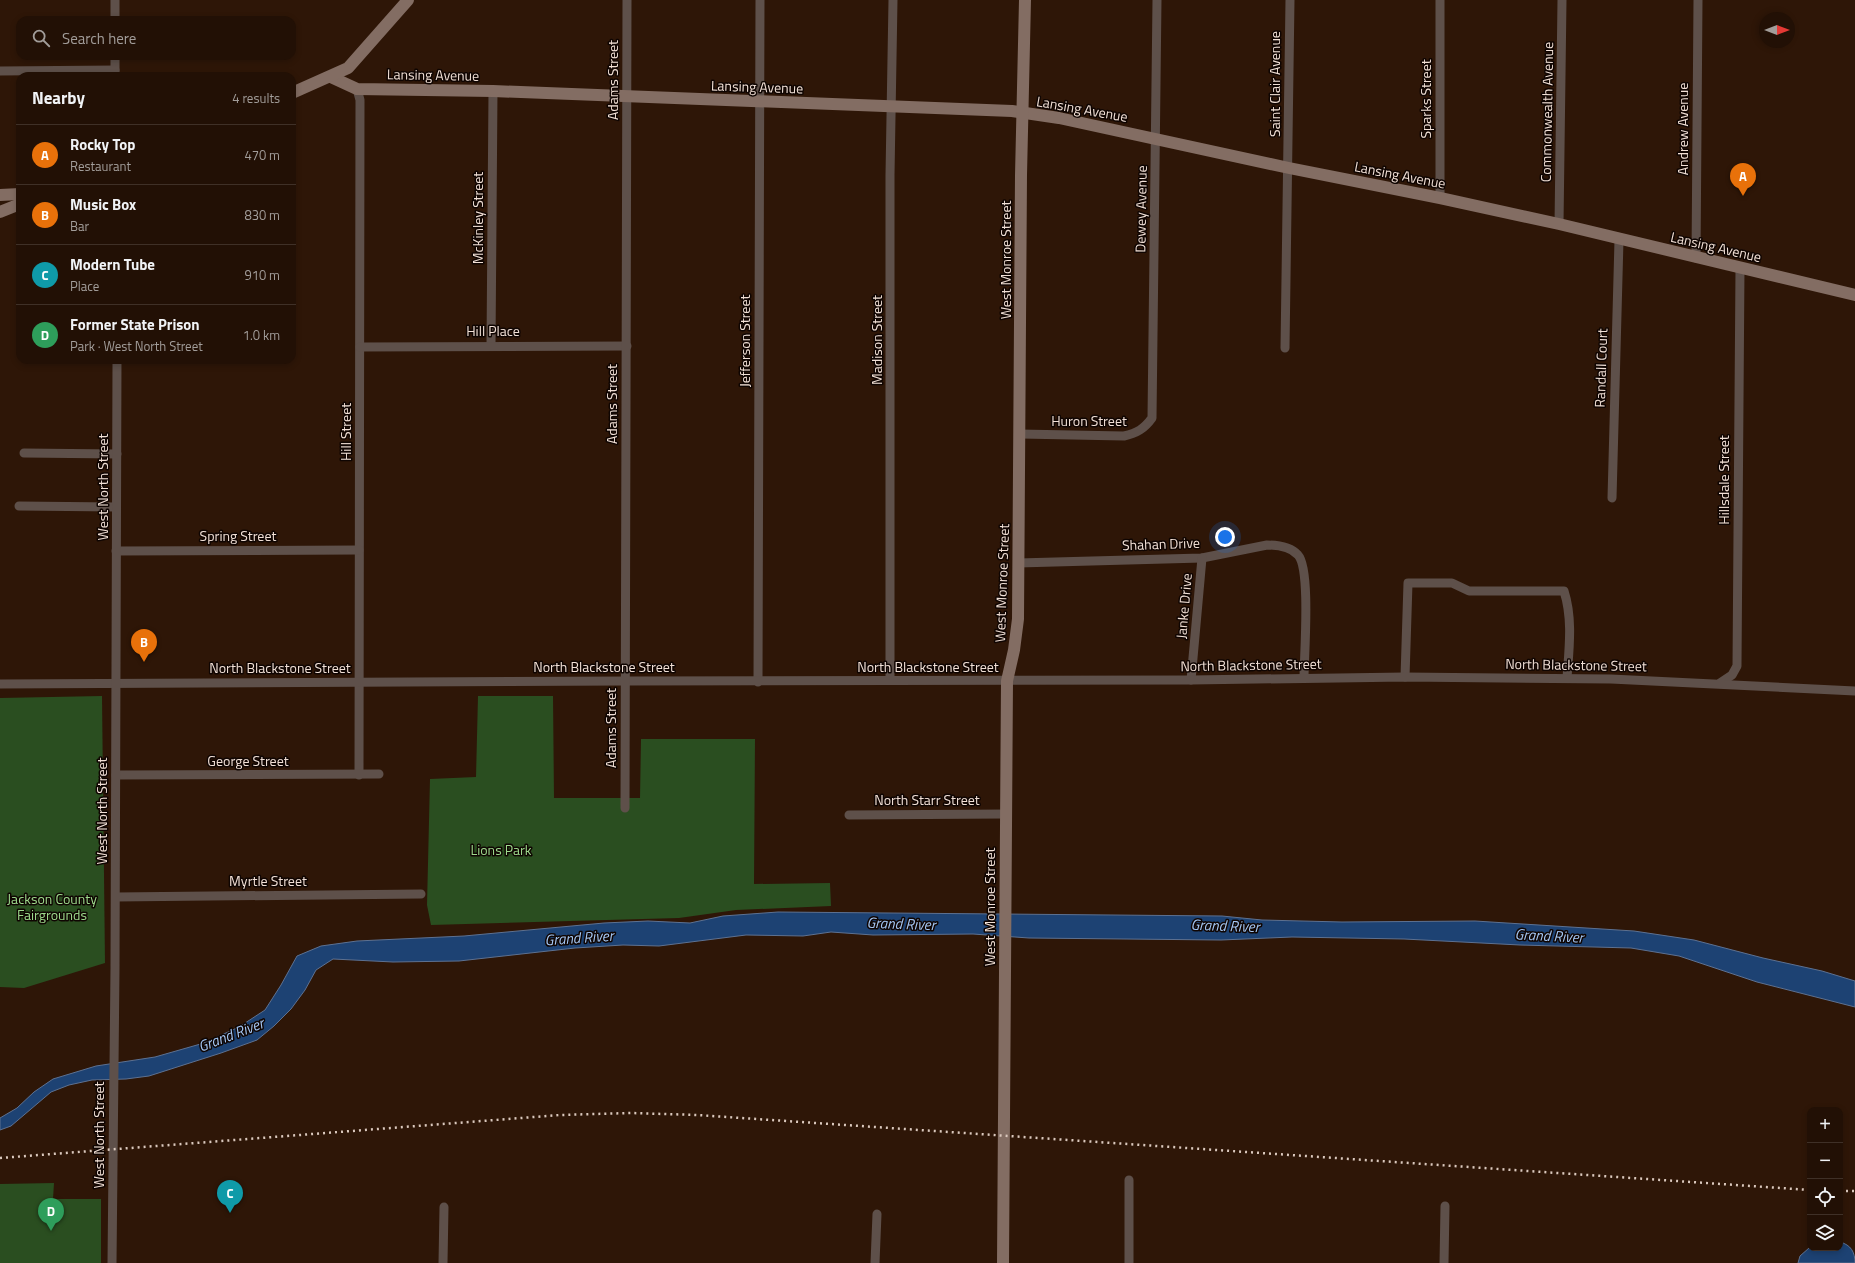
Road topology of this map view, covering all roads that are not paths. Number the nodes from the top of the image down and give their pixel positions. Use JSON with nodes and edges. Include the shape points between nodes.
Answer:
{"nodes":[{"id":1,"x":115,"y":0,"type":"edge"},
{"id":2,"x":408,"y":0,"type":"edge"},
{"id":3,"x":627,"y":0,"type":"edge"},
{"id":4,"x":760,"y":0,"type":"edge"},
{"id":5,"x":893,"y":0,"type":"edge"},
{"id":6,"x":1025,"y":0,"type":"edge"},
{"id":7,"x":1157,"y":0,"type":"edge"},
{"id":8,"x":1290,"y":0,"type":"edge"},
{"id":9,"x":1440,"y":0,"type":"edge"},
{"id":10,"x":1562,"y":0,"type":"edge"},
{"id":11,"x":1698,"y":0,"type":"edge"},
{"id":12,"x":115,"y":16,"type":"edge"},
{"id":13,"x":115,"y":60,"type":"edge"},
{"id":14,"x":0,"y":72,"type":"edge"},
{"id":15,"x":16,"y":72,"type":"edge"},
{"id":16,"x":115,"y":72,"type":"edge"},
{"id":17,"x":331,"y":78,"type":"junction"},
{"id":18,"x":357,"y":89,"type":"junction"},
{"id":19,"x":296,"y":91,"type":"edge"},
{"id":20,"x":493,"y":91,"type":"junction"},
{"id":21,"x":627,"y":97,"type":"junction"},
{"id":22,"x":759,"y":102,"type":"junction"},
{"id":23,"x":892,"y":106,"type":"junction"},
{"id":24,"x":1023,"y":114,"type":"junction"},
{"id":25,"x":1155,"y":138,"type":"junction"},
{"id":26,"x":1289,"y":168,"type":"junction"},
{"id":27,"x":16,"y":194,"type":"edge"},
{"id":28,"x":0,"y":195,"type":"edge"},
{"id":29,"x":1440,"y":198,"type":"junction"},
{"id":30,"x":16,"y":206,"type":"edge"},
{"id":31,"x":0,"y":212,"type":"edge"},
{"id":32,"x":1559,"y":224,"type":"junction"},
{"id":33,"x":1619,"y":240,"type":"junction"},
{"id":34,"x":1696,"y":258,"type":"junction"},
{"id":35,"x":1740,"y":268,"type":"junction"},
{"id":36,"x":1855,"y":295,"type":"edge"},
{"id":37,"x":491,"y":345,"type":"junction"},
{"id":38,"x":360,"y":346,"type":"junction"},
{"id":39,"x":627,"y":346,"type":"junction"},
{"id":40,"x":1285,"y":348,"type":"dead end"},
{"id":41,"x":117,"y":364,"type":"edge"},
{"id":42,"x":1152,"y":418,"type":"joint"},
{"id":43,"x":1020,"y":434,"type":"junction"},
{"id":44,"x":24,"y":453,"type":"dead end"},
{"id":45,"x":117,"y":454,"type":"junction"},
{"id":46,"x":1612,"y":498,"type":"dead end"},
{"id":47,"x":19,"y":506,"type":"dead end"},
{"id":48,"x":116,"y":506,"type":"junction"},
{"id":49,"x":359,"y":550,"type":"junction"},
{"id":50,"x":116,"y":551,"type":"junction"},
{"id":51,"x":1202,"y":558,"type":"junction"},
{"id":52,"x":1018,"y":563,"type":"junction"},
{"id":53,"x":1405,"y":677,"type":"junction"},
{"id":54,"x":1304,"y":678,"type":"junction"},
{"id":55,"x":1567,"y":678,"type":"junction"},
{"id":56,"x":890,"y":680,"type":"junction"},
{"id":57,"x":1191,"y":680,"type":"junction"},
{"id":58,"x":626,"y":681,"type":"junction"},
{"id":59,"x":1006,"y":681,"type":"junction"},
{"id":60,"x":360,"y":682,"type":"junction"},
{"id":61,"x":758,"y":682,"type":"junction"},
{"id":62,"x":117,"y":683,"type":"junction"},
{"id":63,"x":1720,"y":683,"type":"junction"},
{"id":64,"x":0,"y":684,"type":"edge"},
{"id":65,"x":1855,"y":691,"type":"edge"},
{"id":66,"x":380,"y":774,"type":"dead end"},
{"id":67,"x":116,"y":775,"type":"junction"},
{"id":68,"x":359,"y":775,"type":"junction"},
{"id":69,"x":625,"y":808,"type":"dead end"},
{"id":70,"x":1005,"y":814,"type":"junction"},
{"id":71,"x":850,"y":815,"type":"dead end"},
{"id":72,"x":421,"y":894,"type":"dead end"},
{"id":73,"x":116,"y":897,"type":"junction"},
{"id":74,"x":1129,"y":1180,"type":"dead end"},
{"id":75,"x":1445,"y":1206,"type":"dead end"},
{"id":76,"x":444,"y":1207,"type":"dead end"},
{"id":77,"x":877,"y":1214,"type":"dead end"},
{"id":78,"x":112,"y":1263,"type":"edge"},
{"id":79,"x":443,"y":1263,"type":"edge"},
{"id":80,"x":876,"y":1263,"type":"edge"},
{"id":81,"x":1003,"y":1263,"type":"edge"},
{"id":82,"x":1129,"y":1263,"type":"edge"},
{"id":83,"x":1444,"y":1263,"type":"edge"}],
"edges":[{"from":1,"to":12,"type":"street"},
{"from":2,"to":17,"type":"main road","via":[[358,59]]},
{"from":3,"to":21,"type":"street","name":"Adams Street"},
{"from":4,"to":22,"type":"street","name":"Jefferson Street"},
{"from":5,"to":23,"type":"street","name":"Madison Street"},
{"from":6,"to":24,"type":"main road","name":"West Monroe Street"},
{"from":7,"to":25,"type":"street","name":"Dewey Avenue"},
{"from":8,"to":26,"type":"street","name":"Saint Clair Avenue"},
{"from":9,"to":29,"type":"street","name":"Sparks Street"},
{"from":10,"to":32,"type":"street","name":"Commonwealth Avenue"},
{"from":11,"to":34,"type":"street","name":"Andrew Avenue"},
{"from":13,"to":16,"type":"street"},
{"from":14,"to":15,"type":"street"},
{"from":17,"to":18,"type":"main road","name":"Lansing Avenue"},
{"from":17,"to":19,"type":"main road"},
{"from":18,"to":20,"type":"main road","name":"Lansing Avenue"},
{"from":18,"to":38,"type":"street","name":"Hill Street","via":[[360,100]]},
{"from":20,"to":21,"type":"main road","name":"Lansing Avenue"},
{"from":20,"to":37,"type":"street","name":"McKinley Street"},
{"from":21,"to":22,"type":"main road","name":"Lansing Avenue"},
{"from":21,"to":39,"type":"street","name":"Adams Street"},
{"from":22,"to":23,"type":"main road","name":"Lansing Avenue"},
{"from":22,"to":61,"type":"street","name":"Jefferson Street"},
{"from":23,"to":24,"type":"main road","name":"Lansing Avenue","via":[[1012,111]]},
{"from":23,"to":56,"type":"street","name":"Madison Street"},
{"from":24,"to":25,"type":"main road","name":"Lansing Avenue","via":[[1059,118]]},
{"from":24,"to":43,"type":"main road","name":"West Monroe Street"},
{"from":25,"to":26,"type":"main road","name":"Lansing Avenue"},
{"from":25,"to":42,"type":"street","name":"Dewey Avenue"},
{"from":26,"to":29,"type":"main road","name":"Lansing Avenue"},
{"from":26,"to":40,"type":"street","name":"Saint Clair Avenue"},
{"from":27,"to":28,"type":"main road"},
{"from":29,"to":32,"type":"main road","name":"Lansing Avenue"},
{"from":30,"to":31,"type":"main road"},
{"from":32,"to":33,"type":"main road","name":"Lansing Avenue"},
{"from":33,"to":34,"type":"main road","name":"Lansing Avenue"},
{"from":33,"to":46,"type":"street","name":"Randall Court"},
{"from":34,"to":35,"type":"main road","name":"Lansing Avenue"},
{"from":35,"to":36,"type":"main road","name":"Lansing Avenue"},
{"from":35,"to":63,"type":"street","name":"Hillsdale Street","via":[[1737,666],[1732,675]]},
{"from":37,"to":38,"type":"street","name":"Hill Place"},
{"from":37,"to":39,"type":"street","name":"Hill Place"},
{"from":38,"to":49,"type":"street","name":"Hill Street"},
{"from":39,"to":58,"type":"street","name":"Adams Street"},
{"from":41,"to":45,"type":"street","name":"West North Street"},
{"from":42,"to":43,"type":"street","name":"Huron Street","via":[[1135,434],[1124,436]]},
{"from":43,"to":52,"type":"main road","name":"West Monroe Street"},
{"from":44,"to":45,"type":"street"},
{"from":45,"to":48,"type":"street","name":"West North Street"},
{"from":47,"to":48,"type":"street"},
{"from":48,"to":50,"type":"street","name":"West North Street"},
{"from":49,"to":50,"type":"street","name":"Spring Street"},
{"from":49,"to":60,"type":"street","name":"Hill Street"},
{"from":50,"to":62,"type":"street","name":"West North Street"},
{"from":51,"to":52,"type":"street","name":"Shahan Drive"},
{"from":51,"to":54,"type":"street","name":"Shahan Drive","via":[[1267,545],[1285,548],[1299,556],[1305,582]]},
{"from":51,"to":57,"type":"street","name":"Janke Drive"},
{"from":52,"to":59,"type":"main road","name":"West Monroe Street","via":[[1018,619]]},
{"from":53,"to":54,"type":"street","name":"North Blackstone Street"},
{"from":53,"to":55,"type":"street","name":"North Blackstone Street"},
{"from":53,"to":55,"type":"street","via":[[1408,583],[1452,583],[1469,592],[1564,591],[1570,622]]},
{"from":54,"to":57,"type":"street","name":"North Blackstone Street"},
{"from":55,"to":63,"type":"street","name":"North Blackstone Street"},
{"from":56,"to":59,"type":"street","name":"North Blackstone Street"},
{"from":56,"to":61,"type":"street","name":"North Blackstone Street"},
{"from":57,"to":59,"type":"street","name":"North Blackstone Street"},
{"from":58,"to":60,"type":"street","name":"North Blackstone Street"},
{"from":58,"to":61,"type":"street","name":"North Blackstone Street"},
{"from":58,"to":69,"type":"street","name":"Adams Street"},
{"from":59,"to":70,"type":"main road","name":"West Monroe Street"},
{"from":60,"to":62,"type":"street","name":"North Blackstone Street"},
{"from":60,"to":68,"type":"street","name":"Hill Street"},
{"from":62,"to":64,"type":"street","name":"North Blackstone Street"},
{"from":62,"to":67,"type":"street","name":"West North Street"},
{"from":63,"to":65,"type":"street","name":"North Blackstone Street"},
{"from":66,"to":68,"type":"street","name":"George Street"},
{"from":67,"to":68,"type":"street","name":"George Street"},
{"from":67,"to":73,"type":"street","name":"West North Street"},
{"from":70,"to":71,"type":"street","name":"North Starr Street"},
{"from":70,"to":81,"type":"main road","name":"West Monroe Street"},
{"from":72,"to":73,"type":"street","name":"Myrtle Street"},
{"from":73,"to":78,"type":"street","name":"West North Street"},
{"from":74,"to":82,"type":"street"},
{"from":75,"to":83,"type":"street"},
{"from":76,"to":79,"type":"street"},
{"from":77,"to":80,"type":"street"}]}
